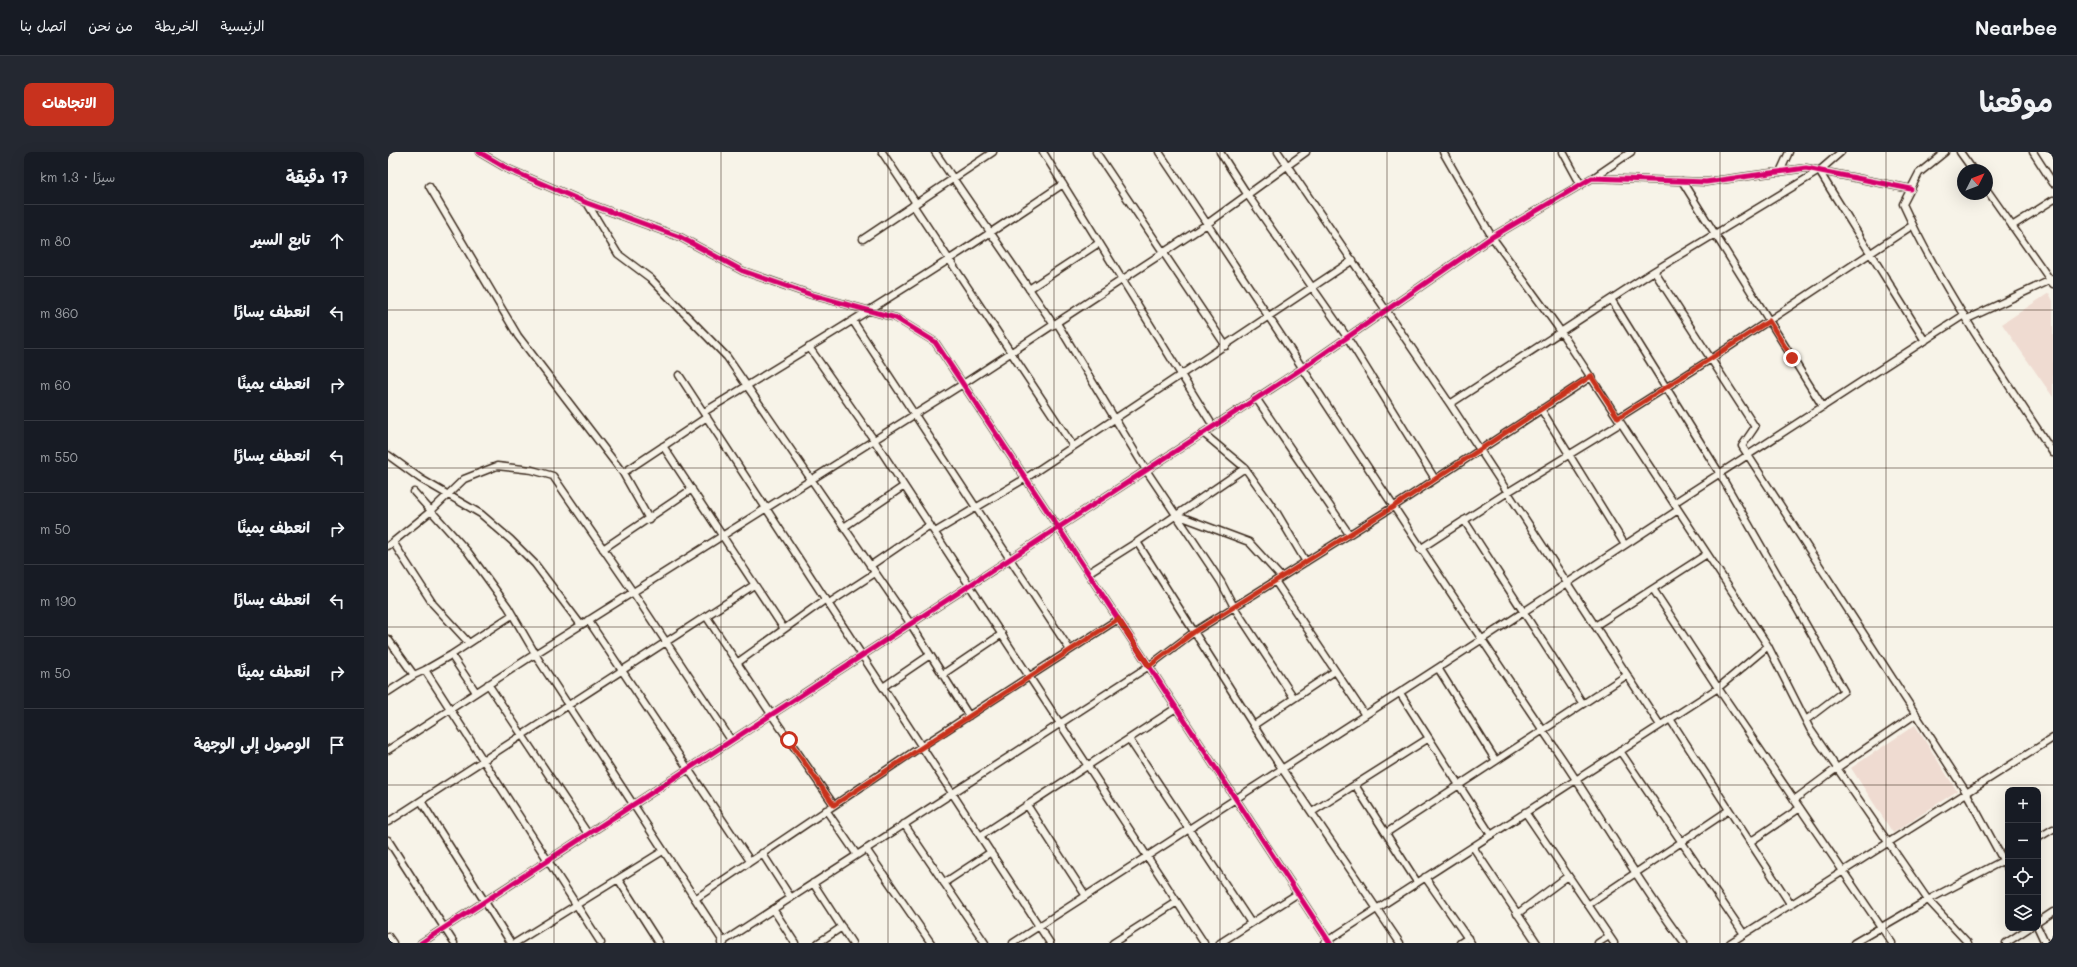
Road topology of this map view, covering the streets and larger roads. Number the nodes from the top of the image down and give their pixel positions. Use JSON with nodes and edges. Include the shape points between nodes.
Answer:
{"nodes":[{"id":1,"x":479,"y":152,"type":"edge"},
{"id":2,"x":882,"y":152,"type":"edge"},
{"id":3,"x":935,"y":152,"type":"edge"},
{"id":4,"x":992,"y":152,"type":"edge"},
{"id":5,"x":1043,"y":152,"type":"edge"},
{"id":6,"x":1096,"y":152,"type":"edge"},
{"id":7,"x":1159,"y":152,"type":"edge"},
{"id":8,"x":1220,"y":152,"type":"edge"},
{"id":9,"x":1278,"y":152,"type":"edge"},
{"id":10,"x":1306,"y":152,"type":"edge"},
{"id":11,"x":1443,"y":152,"type":"edge"},
{"id":12,"x":1563,"y":152,"type":"edge"},
{"id":13,"x":1631,"y":152,"type":"edge"},
{"id":14,"x":1789,"y":152,"type":"edge"},
{"id":15,"x":1841,"y":152,"type":"edge"},
{"id":16,"x":1945,"y":152,"type":"edge"},
{"id":17,"x":1960,"y":152,"type":"edge"},
{"id":18,"x":2032,"y":152,"type":"edge"},
{"id":19,"x":1287,"y":164,"type":"junction"},
{"id":20,"x":1969,"y":164,"type":"edge"},
{"id":21,"x":1819,"y":171,"type":"junction"},
{"id":22,"x":1780,"y":172,"type":"junction"},
{"id":23,"x":1592,"y":178,"type":"junction"},
{"id":24,"x":953,"y":179,"type":"junction"},
{"id":25,"x":1682,"y":181,"type":"junction"},
{"id":26,"x":2053,"y":183,"type":"edge"},
{"id":27,"x":1063,"y":184,"type":"junction"},
{"id":28,"x":1581,"y":185,"type":"junction"},
{"id":29,"x":429,"y":186,"type":"dead end"},
{"id":30,"x":1911,"y":189,"type":"junction"},
{"id":31,"x":1247,"y":194,"type":"junction"},
{"id":32,"x":1993,"y":199,"type":"edge"},
{"id":33,"x":2053,"y":200,"type":"edge"},
{"id":34,"x":587,"y":203,"type":"junction"},
{"id":35,"x":915,"y":204,"type":"junction"},
{"id":36,"x":1207,"y":224,"type":"junction"},
{"id":37,"x":1913,"y":225,"type":"junction"},
{"id":38,"x":2012,"y":226,"type":"junction"},
{"id":39,"x":991,"y":234,"type":"junction"},
{"id":40,"x":1715,"y":234,"type":"junction"},
{"id":41,"x":1492,"y":237,"type":"junction"},
{"id":42,"x":863,"y":239,"type":"dead end"},
{"id":43,"x":1099,"y":243,"type":"junction"},
{"id":44,"x":1163,"y":252,"type":"junction"},
{"id":45,"x":1870,"y":253,"type":"junction"},
{"id":46,"x":950,"y":260,"type":"junction"},
{"id":47,"x":1353,"y":260,"type":"junction"},
{"id":48,"x":1654,"y":271,"type":"junction"},
{"id":49,"x":1122,"y":280,"type":"junction"},
{"id":50,"x":2052,"y":281,"type":"edge"},
{"id":51,"x":1312,"y":288,"type":"junction"},
{"id":52,"x":1029,"y":289,"type":"junction"},
{"id":53,"x":1611,"y":299,"type":"junction"},
{"id":54,"x":1387,"y":310,"type":"junction"},
{"id":55,"x":869,"y":311,"type":"junction"},
{"id":56,"x":1270,"y":317,"type":"junction"},
{"id":57,"x":1966,"y":317,"type":"junction"},
{"id":58,"x":853,"y":321,"type":"junction"},
{"id":59,"x":1769,"y":321,"type":"junction"},
{"id":60,"x":1055,"y":324,"type":"junction"},
{"id":61,"x":1561,"y":331,"type":"junction"},
{"id":62,"x":1347,"y":337,"type":"junction"},
{"id":63,"x":1925,"y":341,"type":"junction"},
{"id":64,"x":1226,"y":346,"type":"junction"},
{"id":65,"x":809,"y":347,"type":"junction"},
{"id":66,"x":1011,"y":353,"type":"junction"},
{"id":67,"x":1711,"y":359,"type":"junction"},
{"id":68,"x":1303,"y":368,"type":"junction"},
{"id":69,"x":679,"y":375,"type":"dead end"},
{"id":70,"x":1181,"y":375,"type":"junction"},
{"id":71,"x":1591,"y":376,"type":"junction"},
{"id":72,"x":963,"y":384,"type":"junction"},
{"id":73,"x":746,"y":386,"type":"junction"},
{"id":74,"x":1666,"y":388,"type":"junction"},
{"id":75,"x":1256,"y":398,"type":"junction"},
{"id":76,"x":1450,"y":404,"type":"junction"},
{"id":77,"x":1823,"y":407,"type":"junction"},
{"id":78,"x":1541,"y":409,"type":"junction"},
{"id":79,"x":706,"y":414,"type":"junction"},
{"id":80,"x":914,"y":415,"type":"junction"},
{"id":81,"x":1115,"y":419,"type":"junction"},
{"id":82,"x":1619,"y":420,"type":"junction"},
{"id":83,"x":1213,"y":426,"type":"junction"},
{"id":84,"x":1203,"y":433,"type":"junction"},
{"id":85,"x":874,"y":440,"type":"junction"},
{"id":86,"x":663,"y":446,"type":"junction"},
{"id":87,"x":1073,"y":446,"type":"junction"},
{"id":88,"x":1480,"y":449,"type":"junction"},
{"id":89,"x":2053,"y":453,"type":"edge"},
{"id":90,"x":1569,"y":454,"type":"junction"},
{"id":91,"x":388,"y":455,"type":"edge"},
{"id":92,"x":1748,"y":455,"type":"junction"},
{"id":93,"x":1245,"y":468,"type":"junction"},
{"id":94,"x":1146,"y":470,"type":"junction"},
{"id":95,"x":623,"y":473,"type":"junction"},
{"id":96,"x":1720,"y":474,"type":"junction"},
{"id":97,"x":1026,"y":478,"type":"junction"},
{"id":98,"x":1435,"y":479,"type":"junction"},
{"id":99,"x":811,"y":480,"type":"junction"},
{"id":100,"x":904,"y":486,"type":"junction"},
{"id":101,"x":692,"y":489,"type":"junction"},
{"id":102,"x":414,"y":492,"type":"dead end"},
{"id":103,"x":1508,"y":492,"type":"junction"},
{"id":104,"x":447,"y":494,"type":"junction"},
{"id":105,"x":1674,"y":503,"type":"junction"},
{"id":106,"x":1393,"y":507,"type":"junction"},
{"id":107,"x":767,"y":508,"type":"junction"},
{"id":108,"x":976,"y":508,"type":"junction"},
{"id":109,"x":1678,"y":510,"type":"junction"},
{"id":110,"x":431,"y":511,"type":"junction"},
{"id":111,"x":1176,"y":515,"type":"junction"},
{"id":112,"x":649,"y":518,"type":"junction"},
{"id":113,"x":1464,"y":520,"type":"junction"},
{"id":114,"x":930,"y":525,"type":"junction"},
{"id":115,"x":844,"y":527,"type":"junction"},
{"id":116,"x":1058,"y":527,"type":"junction"},
{"id":117,"x":935,"y":532,"type":"junction"},
{"id":118,"x":1349,"y":534,"type":"junction"},
{"id":119,"x":722,"y":536,"type":"junction"},
{"id":120,"x":1137,"y":542,"type":"junction"},
{"id":121,"x":391,"y":544,"type":"edge"},
{"id":122,"x":1625,"y":545,"type":"junction"},
{"id":123,"x":603,"y":549,"type":"junction"},
{"id":124,"x":1420,"y":549,"type":"junction"},
{"id":125,"x":1707,"y":554,"type":"junction"},
{"id":126,"x":1010,"y":558,"type":"junction"},
{"id":127,"x":1306,"y":562,"type":"junction"},
{"id":128,"x":870,"y":566,"type":"junction"},
{"id":129,"x":875,"y":572,"type":"junction"},
{"id":130,"x":1088,"y":573,"type":"junction"},
{"id":131,"x":1278,"y":579,"type":"junction"},
{"id":132,"x":1567,"y":583,"type":"junction"},
{"id":133,"x":970,"y":584,"type":"junction"},
{"id":134,"x":754,"y":585,"type":"junction"},
{"id":135,"x":1653,"y":589,"type":"junction"},
{"id":136,"x":633,"y":592,"type":"junction"},
{"id":137,"x":827,"y":601,"type":"junction"},
{"id":138,"x":1234,"y":607,"type":"junction"},
{"id":139,"x":1524,"y":612,"type":"junction"},
{"id":140,"x":512,"y":615,"type":"junction"},
{"id":141,"x":706,"y":616,"type":"junction"},
{"id":142,"x":1118,"y":619,"type":"junction"},
{"id":143,"x":588,"y":620,"type":"junction"},
{"id":144,"x":910,"y":623,"type":"junction"},
{"id":145,"x":581,"y":625,"type":"junction"},
{"id":146,"x":1595,"y":626,"type":"junction"},
{"id":147,"x":784,"y":629,"type":"junction"},
{"id":148,"x":1194,"y":632,"type":"junction"},
{"id":149,"x":1002,"y":634,"type":"junction"},
{"id":150,"x":388,"y":639,"type":"edge"},
{"id":151,"x":1482,"y":640,"type":"junction"},
{"id":152,"x":468,"y":642,"type":"junction"},
{"id":153,"x":666,"y":642,"type":"junction"},
{"id":154,"x":1768,"y":646,"type":"junction"},
{"id":155,"x":1070,"y":650,"type":"junction"},
{"id":156,"x":535,"y":654,"type":"junction"},
{"id":157,"x":451,"y":655,"type":"junction"},
{"id":158,"x":862,"y":655,"type":"junction"},
{"id":159,"x":930,"y":655,"type":"junction"},
{"id":160,"x":737,"y":663,"type":"junction"},
{"id":161,"x":1149,"y":666,"type":"junction"},
{"id":162,"x":1438,"y":668,"type":"junction"},
{"id":163,"x":425,"y":670,"type":"junction"},
{"id":164,"x":621,"y":670,"type":"junction"},
{"id":165,"x":1335,"y":671,"type":"junction"},
{"id":166,"x":943,"y":674,"type":"junction"},
{"id":167,"x":414,"y":675,"type":"junction"},
{"id":168,"x":1627,"y":675,"type":"junction"},
{"id":169,"x":1030,"y":676,"type":"junction"},
{"id":170,"x":488,"y":684,"type":"junction"},
{"id":171,"x":883,"y":687,"type":"junction"},
{"id":172,"x":1718,"y":688,"type":"junction"},
{"id":173,"x":388,"y":692,"type":"edge"},
{"id":174,"x":476,"y":692,"type":"junction"},
{"id":175,"x":1400,"y":693,"type":"junction"},
{"id":176,"x":1294,"y":698,"type":"junction"},
{"id":177,"x":1583,"y":704,"type":"junction"},
{"id":178,"x":567,"y":705,"type":"junction"},
{"id":179,"x":1176,"y":708,"type":"junction"},
{"id":180,"x":451,"y":709,"type":"junction"},
{"id":181,"x":771,"y":714,"type":"junction"},
{"id":182,"x":1916,"y":714,"type":"junction"},
{"id":183,"x":1365,"y":715,"type":"junction"},
{"id":184,"x":969,"y":716,"type":"junction"},
{"id":185,"x":1670,"y":719,"type":"junction"},
{"id":186,"x":1806,"y":720,"type":"junction"},
{"id":187,"x":1060,"y":723,"type":"junction"},
{"id":188,"x":1254,"y":725,"type":"junction"},
{"id":189,"x":1660,"y":726,"type":"junction"},
{"id":190,"x":1543,"y":730,"type":"junction"},
{"id":191,"x":522,"y":735,"type":"junction"},
{"id":192,"x":1429,"y":738,"type":"junction"},
{"id":193,"x":2053,"y":738,"type":"edge"},
{"id":194,"x":1129,"y":739,"type":"junction"},
{"id":195,"x":731,"y":740,"type":"junction"},
{"id":196,"x":922,"y":746,"type":"junction"},
{"id":197,"x":388,"y":750,"type":"edge"},
{"id":198,"x":1620,"y":751,"type":"junction"},
{"id":199,"x":484,"y":761,"type":"junction"},
{"id":200,"x":1496,"y":761,"type":"junction"},
{"id":201,"x":1088,"y":766,"type":"junction"},
{"id":202,"x":688,"y":768,"type":"junction"},
{"id":203,"x":1282,"y":768,"type":"junction"},
{"id":204,"x":1837,"y":768,"type":"junction"},
{"id":205,"x":1576,"y":780,"type":"junction"},
{"id":206,"x":1355,"y":785,"type":"junction"},
{"id":207,"x":1459,"y":785,"type":"junction"},
{"id":208,"x":1966,"y":792,"type":"junction"},
{"id":209,"x":952,"y":793,"type":"junction"},
{"id":210,"x":1236,"y":799,"type":"junction"},
{"id":211,"x":1794,"y":800,"type":"junction"},
{"id":212,"x":421,"y":801,"type":"junction"},
{"id":213,"x":632,"y":805,"type":"junction"},
{"id":214,"x":834,"y":805,"type":"junction"},
{"id":215,"x":1027,"y":805,"type":"junction"},
{"id":216,"x":1800,"y":808,"type":"junction"},
{"id":217,"x":826,"y":810,"type":"junction"},
{"id":218,"x":1729,"y":810,"type":"junction"},
{"id":219,"x":1312,"y":812,"type":"junction"},
{"id":220,"x":1525,"y":812,"type":"junction"},
{"id":221,"x":388,"y":822,"type":"edge"},
{"id":222,"x":904,"y":824,"type":"junction"},
{"id":223,"x":1188,"y":829,"type":"junction"},
{"id":224,"x":2053,"y":829,"type":"edge"},
{"id":225,"x":1386,"y":833,"type":"junction"},
{"id":226,"x":588,"y":834,"type":"junction"},
{"id":227,"x":1491,"y":835,"type":"junction"},
{"id":228,"x":980,"y":836,"type":"junction"},
{"id":229,"x":2041,"y":836,"type":"edge"},
{"id":230,"x":388,"y":840,"type":"edge"},
{"id":231,"x":1682,"y":842,"type":"junction"},
{"id":232,"x":1750,"y":842,"type":"junction"},
{"id":233,"x":1887,"y":843,"type":"junction"},
{"id":234,"x":1472,"y":847,"type":"junction"},
{"id":235,"x":866,"y":849,"type":"junction"},
{"id":236,"x":663,"y":851,"type":"junction"},
{"id":237,"x":991,"y":852,"type":"junction"},
{"id":238,"x":762,"y":853,"type":"junction"},
{"id":239,"x":857,"y":855,"type":"junction"},
{"id":240,"x":1147,"y":856,"type":"junction"},
{"id":241,"x":2005,"y":857,"type":"edge"},
{"id":242,"x":2005,"y":860,"type":"edge"},
{"id":243,"x":546,"y":861,"type":"junction"},
{"id":244,"x":750,"y":861,"type":"junction"},
{"id":245,"x":1842,"y":872,"type":"junction"},
{"id":246,"x":1635,"y":873,"type":"junction"},
{"id":247,"x":1568,"y":876,"type":"junction"},
{"id":248,"x":1425,"y":877,"type":"junction"},
{"id":249,"x":618,"y":879,"type":"junction"},
{"id":250,"x":1417,"y":882,"type":"junction"},
{"id":251,"x":944,"y":883,"type":"junction"},
{"id":252,"x":813,"y":884,"type":"junction"},
{"id":253,"x":1297,"y":894,"type":"junction"},
{"id":254,"x":1086,"y":896,"type":"junction"},
{"id":255,"x":791,"y":898,"type":"junction"},
{"id":256,"x":695,"y":899,"type":"junction"},
{"id":257,"x":1928,"y":900,"type":"junction"},
{"id":258,"x":485,"y":901,"type":"junction"},
{"id":259,"x":1177,"y":902,"type":"junction"},
{"id":260,"x":576,"y":905,"type":"junction"},
{"id":261,"x":1588,"y":905,"type":"junction"},
{"id":262,"x":1791,"y":905,"type":"junction"},
{"id":263,"x":1376,"y":908,"type":"junction"},
{"id":264,"x":773,"y":909,"type":"junction"},
{"id":265,"x":2053,"y":912,"type":"edge"},
{"id":266,"x":1517,"y":914,"type":"junction"},
{"id":267,"x":2041,"y":920,"type":"edge"},
{"id":268,"x":1251,"y":923,"type":"junction"},
{"id":269,"x":1039,"y":926,"type":"junction"},
{"id":270,"x":842,"y":927,"type":"junction"},
{"id":271,"x":444,"y":928,"type":"junction"},
{"id":272,"x":1880,"y":928,"type":"junction"},
{"id":273,"x":2024,"y":931,"type":"edge"},
{"id":274,"x":2040,"y":931,"type":"edge"},
{"id":275,"x":1744,"y":934,"type":"junction"},
{"id":276,"x":388,"y":936,"type":"edge"},
{"id":277,"x":1609,"y":936,"type":"junction"},
{"id":278,"x":1469,"y":940,"type":"edge"},
{"id":279,"x":929,"y":942,"type":"edge"},
{"id":280,"x":1116,"y":942,"type":"edge"},
{"id":281,"x":1328,"y":942,"type":"edge"},
{"id":282,"x":1733,"y":942,"type":"edge"},
{"id":283,"x":393,"y":943,"type":"edge"},
{"id":284,"x":421,"y":943,"type":"edge"},
{"id":285,"x":454,"y":943,"type":"edge"},
{"id":286,"x":511,"y":943,"type":"edge"},
{"id":287,"x":515,"y":943,"type":"edge"},
{"id":288,"x":601,"y":943,"type":"edge"},
{"id":289,"x":659,"y":943,"type":"edge"},
{"id":290,"x":723,"y":943,"type":"edge"},
{"id":291,"x":795,"y":943,"type":"edge"},
{"id":292,"x":818,"y":943,"type":"edge"},
{"id":293,"x":852,"y":943,"type":"edge"},
{"id":294,"x":985,"y":943,"type":"edge"},
{"id":295,"x":1013,"y":943,"type":"edge"},
{"id":296,"x":1050,"y":943,"type":"edge"},
{"id":297,"x":1204,"y":943,"type":"edge"},
{"id":298,"x":1220,"y":943,"type":"edge"},
{"id":299,"x":1400,"y":943,"type":"edge"},
{"id":300,"x":1460,"y":943,"type":"edge"},
{"id":301,"x":1537,"y":943,"type":"edge"},
{"id":302,"x":1598,"y":943,"type":"edge"},
{"id":303,"x":1614,"y":943,"type":"edge"},
{"id":304,"x":1684,"y":943,"type":"edge"},
{"id":305,"x":1854,"y":943,"type":"edge"},
{"id":306,"x":1892,"y":943,"type":"edge"},
{"id":307,"x":1968,"y":943,"type":"edge"},
{"id":308,"x":2006,"y":943,"type":"edge"},
{"id":309,"x":2046,"y":943,"type":"edge"}],
"edges":[{"from":1,"to":34,"type":"street","via":[[508,169]]},
{"from":2,"to":35,"type":"street"},
{"from":3,"to":24,"type":"street"},
{"from":4,"to":24,"type":"street"},
{"from":5,"to":27,"type":"street"},
{"from":6,"to":44,"type":"street"},
{"from":7,"to":36,"type":"street"},
{"from":8,"to":31,"type":"street"},
{"from":9,"to":19,"type":"street"},
{"from":10,"to":19,"type":"street"},
{"from":11,"to":41,"type":"street"},
{"from":12,"to":28,"type":"street"},
{"from":13,"to":23,"type":"street"},
{"from":14,"to":22,"type":"street"},
{"from":15,"to":21,"type":"street"},
{"from":16,"to":30,"type":"street","via":[[1919,173]]},
{"from":17,"to":20,"type":"street"},
{"from":18,"to":26,"type":"street"},
{"from":19,"to":31,"type":"street"},
{"from":19,"to":47,"type":"street"},
{"from":21,"to":22,"type":"street","via":[[1806,168]]},
{"from":21,"to":30,"type":"street"},
{"from":21,"to":40,"type":"street"},
{"from":21,"to":45,"type":"street"},
{"from":22,"to":25,"type":"street","via":[[1706,182]]},
{"from":23,"to":25,"type":"street"},
{"from":23,"to":28,"type":"street"},
{"from":24,"to":35,"type":"street"},
{"from":24,"to":39,"type":"street"},
{"from":25,"to":40,"type":"street"},
{"from":27,"to":39,"type":"street"},
{"from":27,"to":43,"type":"street"},
{"from":28,"to":41,"type":"street"},
{"from":29,"to":95,"type":"street","via":[[518,336]]},
{"from":30,"to":37,"type":"street","via":[[1903,204]]},
{"from":31,"to":36,"type":"street"},
{"from":31,"to":51,"type":"street"},
{"from":32,"to":38,"type":"street"},
{"from":33,"to":38,"type":"street"},
{"from":34,"to":55,"type":"street","via":[[680,237],[743,271]]},
{"from":34,"to":73,"type":"street","via":[[618,254],[650,278],[727,357]]},
{"from":35,"to":42,"type":"street"},
{"from":35,"to":46,"type":"street"},
{"from":36,"to":44,"type":"street"},
{"from":36,"to":56,"type":"street"},
{"from":37,"to":45,"type":"street"},
{"from":37,"to":57,"type":"street","via":[[1922,245]]},
{"from":38,"to":50,"type":"street"},
{"from":39,"to":46,"type":"street"},
{"from":39,"to":52,"type":"street"},
{"from":40,"to":48,"type":"street"},
{"from":40,"to":59,"type":"street"},
{"from":41,"to":54,"type":"street"},
{"from":41,"to":61,"type":"street"},
{"from":43,"to":49,"type":"street"},
{"from":43,"to":52,"type":"street"},
{"from":44,"to":49,"type":"street"},
{"from":44,"to":64,"type":"street"},
{"from":45,"to":59,"type":"street"},
{"from":45,"to":63,"type":"street"},
{"from":46,"to":55,"type":"street"},
{"from":46,"to":66,"type":"street"},
{"from":47,"to":51,"type":"street"},
{"from":47,"to":54,"type":"street"},
{"from":48,"to":53,"type":"street"},
{"from":48,"to":67,"type":"street"},
{"from":49,"to":60,"type":"street"},
{"from":49,"to":70,"type":"street"},
{"from":50,"to":57,"type":"street"},
{"from":51,"to":56,"type":"street"},
{"from":51,"to":62,"type":"street"},
{"from":52,"to":60,"type":"street"},
{"from":53,"to":61,"type":"street"},
{"from":53,"to":74,"type":"street"},
{"from":54,"to":62,"type":"street"},
{"from":54,"to":76,"type":"street"},
{"from":55,"to":58,"type":"street"},
{"from":55,"to":72,"type":"street","via":[[896,318],[935,342]]},
{"from":56,"to":64,"type":"street"},
{"from":56,"to":68,"type":"street"},
{"from":57,"to":63,"type":"street"},
{"from":57,"to":89,"type":"street"},
{"from":58,"to":65,"type":"street"},
{"from":58,"to":80,"type":"street"},
{"from":59,"to":67,"type":"street"},
{"from":59,"to":77,"type":"street"},
{"from":60,"to":66,"type":"street"},
{"from":60,"to":81,"type":"street"},
{"from":61,"to":71,"type":"street"},
{"from":61,"to":76,"type":"street"},
{"from":62,"to":68,"type":"street"},
{"from":62,"to":98,"type":"street"},
{"from":63,"to":77,"type":"street"},
{"from":64,"to":70,"type":"street"},
{"from":65,"to":73,"type":"street"},
{"from":65,"to":85,"type":"street"},
{"from":66,"to":72,"type":"street"},
{"from":66,"to":87,"type":"street"},
{"from":67,"to":74,"type":"street"},
{"from":67,"to":92,"type":"street","via":[[1755,427],[1742,446]]},
{"from":68,"to":75,"type":"street"},
{"from":68,"to":106,"type":"street"},
{"from":69,"to":79,"type":"street"},
{"from":70,"to":81,"type":"street"},
{"from":70,"to":83,"type":"street"},
{"from":71,"to":78,"type":"street"},
{"from":71,"to":82,"type":"street"},
{"from":72,"to":80,"type":"street"},
{"from":72,"to":97,"type":"street"},
{"from":73,"to":79,"type":"street"},
{"from":73,"to":99,"type":"street"},
{"from":74,"to":82,"type":"street"},
{"from":74,"to":96,"type":"street"},
{"from":75,"to":83,"type":"street"},
{"from":75,"to":118,"type":"street"},
{"from":76,"to":88,"type":"street"},
{"from":77,"to":92,"type":"street"},
{"from":78,"to":88,"type":"street"},
{"from":78,"to":90,"type":"street"},
{"from":79,"to":86,"type":"street"},
{"from":79,"to":107,"type":"street"},
{"from":80,"to":85,"type":"street"},
{"from":80,"to":108,"type":"street"},
{"from":81,"to":87,"type":"street"},
{"from":81,"to":94,"type":"street"},
{"from":82,"to":90,"type":"street"},
{"from":82,"to":105,"type":"street"},
{"from":83,"to":84,"type":"street"},
{"from":84,"to":93,"type":"street"},
{"from":84,"to":94,"type":"street"},
{"from":85,"to":99,"type":"street"},
{"from":85,"to":100,"type":"street"},
{"from":86,"to":95,"type":"street"},
{"from":86,"to":101,"type":"street"},
{"from":87,"to":97,"type":"street"},
{"from":88,"to":98,"type":"street"},
{"from":88,"to":103,"type":"street"},
{"from":90,"to":103,"type":"street"},
{"from":90,"to":122,"type":"street"},
{"from":91,"to":104,"type":"street"},
{"from":92,"to":96,"type":"street"},
{"from":92,"to":182,"type":"street"},
{"from":93,"to":111,"type":"street"},
{"from":93,"to":127,"type":"street","via":[[1278,513]]},
{"from":94,"to":111,"type":"street"},
{"from":94,"to":116,"type":"street"},
{"from":95,"to":112,"type":"street"},
{"from":96,"to":105,"type":"street"},
{"from":96,"to":186,"type":"street","via":[[1844,691]]},
{"from":97,"to":108,"type":"street"},
{"from":97,"to":116,"type":"street"},
{"from":98,"to":106,"type":"street"},
{"from":99,"to":107,"type":"street"},
{"from":99,"to":115,"type":"street"},
{"from":100,"to":114,"type":"street"},
{"from":100,"to":115,"type":"street"},
{"from":101,"to":112,"type":"street"},
{"from":101,"to":119,"type":"street"},
{"from":102,"to":110,"type":"street"},
{"from":103,"to":113,"type":"street"},
{"from":103,"to":132,"type":"street"},
{"from":104,"to":110,"type":"street"},
{"from":104,"to":123,"type":"street","via":[[464,479],[497,466],[532,470],[553,476]]},
{"from":104,"to":145,"type":"street","via":[[481,514],[511,540],[535,564]]},
{"from":105,"to":109,"type":"street"},
{"from":106,"to":118,"type":"street"},
{"from":106,"to":124,"type":"street"},
{"from":107,"to":119,"type":"street"},
{"from":107,"to":137,"type":"street"},
{"from":108,"to":117,"type":"street"},
{"from":108,"to":126,"type":"street"},
{"from":109,"to":122,"type":"street"},
{"from":109,"to":125,"type":"street"},
{"from":110,"to":121,"type":"street"},
{"from":110,"to":140,"type":"street","via":[[468,552]]},
{"from":111,"to":120,"type":"street"},
{"from":111,"to":131,"type":"street","via":[[1249,542]]},
{"from":111,"to":138,"type":"street","via":[[1221,582]]},
{"from":112,"to":123,"type":"street"},
{"from":113,"to":124,"type":"street"},
{"from":113,"to":139,"type":"street"},
{"from":114,"to":117,"type":"street"},
{"from":114,"to":128,"type":"street"},
{"from":115,"to":128,"type":"street"},
{"from":116,"to":126,"type":"street"},
{"from":116,"to":130,"type":"street"},
{"from":117,"to":133,"type":"street"},
{"from":118,"to":127,"type":"street"},
{"from":119,"to":134,"type":"street"},
{"from":119,"to":136,"type":"street"},
{"from":120,"to":130,"type":"street"},
{"from":120,"to":148,"type":"street"},
{"from":121,"to":152,"type":"street","via":[[433,604]]},
{"from":122,"to":132,"type":"street"},
{"from":123,"to":136,"type":"street"},
{"from":124,"to":151,"type":"street"},
{"from":125,"to":135,"type":"street"},
{"from":125,"to":154,"type":"street"},
{"from":126,"to":133,"type":"street"},
{"from":126,"to":155,"type":"street"},
{"from":127,"to":131,"type":"street"},
{"from":128,"to":129,"type":"street"},
{"from":129,"to":137,"type":"street"},
{"from":129,"to":144,"type":"street"},
{"from":130,"to":142,"type":"street"},
{"from":131,"to":138,"type":"street"},
{"from":131,"to":165,"type":"street"},
{"from":132,"to":139,"type":"street"},
{"from":132,"to":146,"type":"street"},
{"from":133,"to":144,"type":"street"},
{"from":133,"to":149,"type":"street"},
{"from":134,"to":141,"type":"street"},
{"from":134,"to":147,"type":"street"},
{"from":135,"to":146,"type":"street"},
{"from":135,"to":172,"type":"street"},
{"from":136,"to":143,"type":"street"},
{"from":136,"to":153,"type":"street"},
{"from":137,"to":147,"type":"street"},
{"from":137,"to":158,"type":"street"},
{"from":138,"to":148,"type":"street"},
{"from":138,"to":176,"type":"street"},
{"from":139,"to":151,"type":"street"},
{"from":139,"to":177,"type":"street"},
{"from":140,"to":152,"type":"street"},
{"from":140,"to":156,"type":"street"},
{"from":141,"to":153,"type":"street"},
{"from":141,"to":160,"type":"street"},
{"from":142,"to":155,"type":"street"},
{"from":142,"to":161,"type":"street"},
{"from":143,"to":145,"type":"street"},
{"from":143,"to":164,"type":"street"},
{"from":144,"to":158,"type":"street"},
{"from":144,"to":159,"type":"street"},
{"from":145,"to":156,"type":"street"},
{"from":146,"to":168,"type":"street"},
{"from":147,"to":160,"type":"street"},
{"from":148,"to":161,"type":"street"},
{"from":148,"to":188,"type":"street"},
{"from":149,"to":166,"type":"street"},
{"from":149,"to":169,"type":"street"},
{"from":150,"to":167,"type":"street"},
{"from":151,"to":162,"type":"street"},
{"from":151,"to":190,"type":"street"},
{"from":152,"to":157,"type":"street"},
{"from":153,"to":164,"type":"street"},
{"from":153,"to":195,"type":"street"},
{"from":154,"to":172,"type":"street"},
{"from":154,"to":186,"type":"street"},
{"from":155,"to":169,"type":"street"},
{"from":156,"to":170,"type":"street"},
{"from":156,"to":178,"type":"street"},
{"from":157,"to":163,"type":"street"},
{"from":157,"to":174,"type":"street"},
{"from":158,"to":171,"type":"street"},
{"from":158,"to":181,"type":"street"},
{"from":159,"to":166,"type":"street"},
{"from":159,"to":171,"type":"street"},
{"from":160,"to":181,"type":"street"},
{"from":161,"to":179,"type":"street"},
{"from":161,"to":187,"type":"street"},
{"from":162,"to":175,"type":"street"},
{"from":162,"to":200,"type":"street"},
{"from":163,"to":167,"type":"street"},
{"from":163,"to":180,"type":"street"},
{"from":164,"to":178,"type":"street"},
{"from":164,"to":202,"type":"street"},
{"from":165,"to":176,"type":"street"},
{"from":165,"to":183,"type":"street"},
{"from":166,"to":184,"type":"street"},
{"from":167,"to":173,"type":"street"},
{"from":168,"to":177,"type":"street"},
{"from":168,"to":189,"type":"street"},
{"from":169,"to":184,"type":"street"},
{"from":169,"to":187,"type":"street"},
{"from":170,"to":174,"type":"street"},
{"from":170,"to":191,"type":"street"},
{"from":171,"to":196,"type":"street"},
{"from":172,"to":185,"type":"street"},
{"from":172,"to":211,"type":"street"},
{"from":174,"to":180,"type":"street"},
{"from":175,"to":183,"type":"street"},
{"from":175,"to":192,"type":"street"},
{"from":176,"to":188,"type":"street"},
{"from":177,"to":190,"type":"street"},
{"from":178,"to":191,"type":"street"},
{"from":178,"to":213,"type":"street"},
{"from":179,"to":194,"type":"street"},
{"from":179,"to":210,"type":"street"},
{"from":180,"to":197,"type":"street"},
{"from":180,"to":199,"type":"street"},
{"from":181,"to":195,"type":"street"},
{"from":181,"to":214,"type":"street"},
{"from":182,"to":204,"type":"street"},
{"from":182,"to":208,"type":"street"},
{"from":183,"to":203,"type":"street"},
{"from":184,"to":196,"type":"street"},
{"from":185,"to":189,"type":"street"},
{"from":185,"to":218,"type":"street"},
{"from":186,"to":204,"type":"street"},
{"from":187,"to":201,"type":"street"},
{"from":187,"to":209,"type":"street"},
{"from":188,"to":203,"type":"street"},
{"from":189,"to":198,"type":"street"},
{"from":190,"to":200,"type":"street"},
{"from":190,"to":205,"type":"street"},
{"from":191,"to":199,"type":"street"},
{"from":191,"to":226,"type":"street"},
{"from":192,"to":206,"type":"street"},
{"from":192,"to":207,"type":"street"},
{"from":193,"to":208,"type":"street"},
{"from":194,"to":201,"type":"street"},
{"from":194,"to":223,"type":"street"},
{"from":195,"to":202,"type":"street"},
{"from":196,"to":209,"type":"street"},
{"from":196,"to":214,"type":"street"},
{"from":198,"to":205,"type":"street"},
{"from":198,"to":231,"type":"street"},
{"from":199,"to":212,"type":"street"},
{"from":199,"to":243,"type":"street"},
{"from":200,"to":207,"type":"street"},
{"from":201,"to":215,"type":"street"},
{"from":201,"to":240,"type":"street"},
{"from":202,"to":213,"type":"street"},
{"from":202,"to":244,"type":"street"},
{"from":203,"to":210,"type":"street"},
{"from":203,"to":219,"type":"street"},
{"from":204,"to":211,"type":"street"},
{"from":204,"to":233,"type":"street"},
{"from":205,"to":220,"type":"street"},
{"from":205,"to":246,"type":"street"},
{"from":206,"to":219,"type":"street"},
{"from":206,"to":225,"type":"street"},
{"from":207,"to":225,"type":"street"},
{"from":207,"to":227,"type":"street"},
{"from":208,"to":233,"type":"street"},
{"from":208,"to":241,"type":"street"},
{"from":209,"to":222,"type":"street"},
{"from":209,"to":228,"type":"street"},
{"from":210,"to":223,"type":"street"},
{"from":210,"to":253,"type":"street"},
{"from":211,"to":216,"type":"street"},
{"from":212,"to":221,"type":"street"},
{"from":212,"to":258,"type":"street"},
{"from":213,"to":226,"type":"street"},
{"from":213,"to":236,"type":"street"},
{"from":214,"to":217,"type":"street"},
{"from":215,"to":228,"type":"street"},
{"from":215,"to":254,"type":"street"},
{"from":216,"to":232,"type":"street"},
{"from":216,"to":245,"type":"street"},
{"from":217,"to":238,"type":"street"},
{"from":217,"to":239,"type":"street"},
{"from":218,"to":231,"type":"street"},
{"from":218,"to":232,"type":"street"},
{"from":219,"to":263,"type":"street"},
{"from":220,"to":227,"type":"street"},
{"from":220,"to":247,"type":"street"},
{"from":222,"to":235,"type":"street"},
{"from":222,"to":251,"type":"street"},
{"from":223,"to":240,"type":"street"},
{"from":223,"to":268,"type":"street"},
{"from":224,"to":229,"type":"street"},
{"from":225,"to":250,"type":"street"},
{"from":226,"to":243,"type":"street"},
{"from":227,"to":234,"type":"street"},
{"from":228,"to":237,"type":"street"},
{"from":230,"to":271,"type":"street"},
{"from":231,"to":246,"type":"street"},
{"from":231,"to":275,"type":"street"},
{"from":232,"to":262,"type":"street"},
{"from":233,"to":245,"type":"street"},
{"from":233,"to":257,"type":"street"},
{"from":234,"to":248,"type":"street"},
{"from":234,"to":266,"type":"street"},
{"from":235,"to":239,"type":"street"},
{"from":235,"to":279,"type":"street"},
{"from":236,"to":249,"type":"street"},
{"from":236,"to":256,"type":"street"},
{"from":237,"to":251,"type":"street"},
{"from":237,"to":269,"type":"street"},
{"from":238,"to":244,"type":"street"},
{"from":238,"to":255,"type":"street"},
{"from":239,"to":252,"type":"street"},
{"from":240,"to":254,"type":"street"},
{"from":240,"to":259,"type":"street"},
{"from":242,"to":257,"type":"street"},
{"from":243,"to":258,"type":"street"},
{"from":243,"to":260,"type":"street"},
{"from":244,"to":256,"type":"street"},
{"from":245,"to":262,"type":"street"},
{"from":245,"to":272,"type":"street"},
{"from":246,"to":261,"type":"street"},
{"from":246,"to":304,"type":"street","via":[[1656,907]]},
{"from":247,"to":261,"type":"street"},
{"from":247,"to":266,"type":"street"},
{"from":248,"to":250,"type":"street"},
{"from":248,"to":278,"type":"street"},
{"from":249,"to":260,"type":"street"},
{"from":249,"to":289,"type":"street"},
{"from":250,"to":263,"type":"street"},
{"from":251,"to":294,"type":"street"},
{"from":252,"to":255,"type":"street"},
{"from":252,"to":270,"type":"street"},
{"from":253,"to":268,"type":"street"},
{"from":253,"to":281,"type":"street"},
{"from":254,"to":269,"type":"street"},
{"from":255,"to":264,"type":"street"},
{"from":256,"to":290,"type":"street"},
{"from":257,"to":272,"type":"street"},
{"from":257,"to":307,"type":"street"},
{"from":258,"to":271,"type":"street"},
{"from":258,"to":286,"type":"street"},
{"from":259,"to":280,"type":"street"},
{"from":259,"to":297,"type":"street"},
{"from":260,"to":287,"type":"street"},
{"from":260,"to":288,"type":"street"},
{"from":261,"to":277,"type":"street"},
{"from":262,"to":275,"type":"street"},
{"from":263,"to":281,"type":"street"},
{"from":263,"to":299,"type":"street"},
{"from":264,"to":290,"type":"street"},
{"from":264,"to":291,"type":"street"},
{"from":265,"to":267,"type":"street"},
{"from":266,"to":301,"type":"street"},
{"from":268,"to":298,"type":"street"},
{"from":269,"to":295,"type":"street"},
{"from":269,"to":296,"type":"street"},
{"from":270,"to":292,"type":"street"},
{"from":270,"to":293,"type":"street"},
{"from":271,"to":284,"type":"street"},
{"from":271,"to":285,"type":"street"},
{"from":272,"to":305,"type":"street"},
{"from":272,"to":306,"type":"street"},
{"from":273,"to":308,"type":"street"},
{"from":274,"to":309,"type":"street"},
{"from":275,"to":282,"type":"street"},
{"from":276,"to":283,"type":"street"},
{"from":277,"to":302,"type":"street"},
{"from":277,"to":303,"type":"street"},
{"from":278,"to":300,"type":"street"}]}
